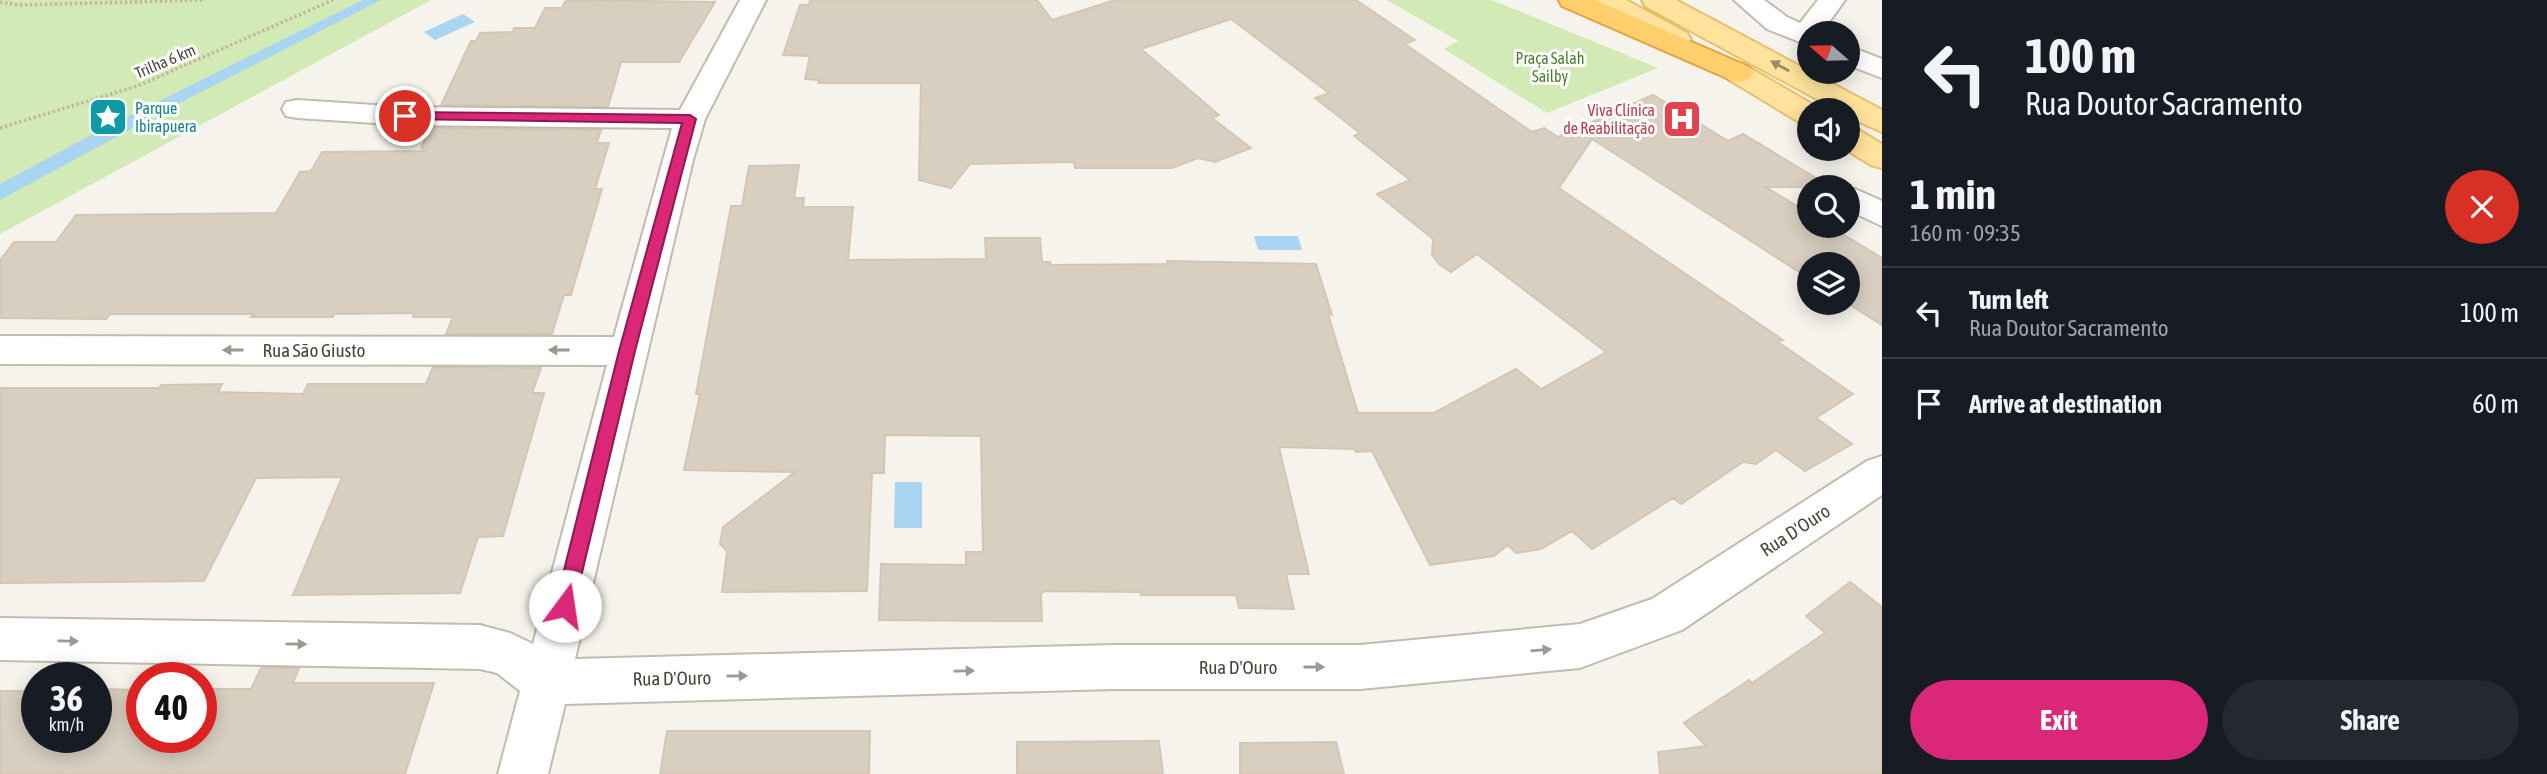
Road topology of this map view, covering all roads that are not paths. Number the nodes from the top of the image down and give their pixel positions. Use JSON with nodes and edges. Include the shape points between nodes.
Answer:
{"nodes":[{"id":1,"x":753,"y":0,"type":"edge"},
{"id":2,"x":1572,"y":0,"type":"edge"},
{"id":3,"x":1606,"y":0,"type":"edge"},
{"id":4,"x":1655,"y":0,"type":"edge"},
{"id":5,"x":1666,"y":0,"type":"edge"},
{"id":6,"x":1747,"y":0,"type":"edge"},
{"id":7,"x":1832,"y":0,"type":"edge"},
{"id":8,"x":1818,"y":21,"type":"edge"},
{"id":9,"x":1797,"y":32,"type":"edge"},
{"id":10,"x":1726,"y":36,"type":"junction"},
{"id":11,"x":1860,"y":60,"type":"edge"},
{"id":12,"x":1882,"y":69,"type":"edge"},
{"id":13,"x":1739,"y":73,"type":"junction"},
{"id":14,"x":1797,"y":107,"type":"edge"},
{"id":15,"x":297,"y":109,"type":"dead end"},
{"id":16,"x":690,"y":119,"type":"junction"},
{"id":17,"x":1882,"y":123,"type":"edge"},
{"id":18,"x":1860,"y":144,"type":"edge"},
{"id":19,"x":1882,"y":158,"type":"edge"},
{"id":20,"x":0,"y":349,"type":"edge"},
{"id":21,"x":627,"y":351,"type":"junction"},
{"id":22,"x":1882,"y":473,"type":"edge"},
{"id":23,"x":0,"y":639,"type":"edge"},
{"id":24,"x":546,"y":682,"type":"junction"},
{"id":25,"x":523,"y":774,"type":"edge"}],
"edges":[{"from":1,"to":16,"type":"street"},
{"from":2,"to":13,"type":"highway"},
{"from":3,"to":13,"type":"main road"},
{"from":4,"to":10,"type":"main road"},
{"from":5,"to":10,"type":"street"},
{"from":6,"to":9,"type":"street"},
{"from":7,"to":8,"type":"street"},
{"from":17,"to":10,"type":"main road","one_way":true},
{"from":11,"to":12,"type":"street"},
{"from":13,"to":14,"type":"main road"},
{"from":15,"to":16,"type":"street","via":[[405,116]]},
{"from":16,"to":21,"type":"street"},
{"from":18,"to":19,"type":"main road"},
{"from":21,"to":20,"type":"street","name":"Rua São Giusto","one_way":true},
{"from":21,"to":24,"type":"street"},
{"from":24,"to":22,"type":"street","name":"Rua D'Ouro","one_way":true,"via":[[1101,667],[1360,667],[1580,646],[1666,615]]},
{"from":23,"to":24,"type":"street","one_way":true,"via":[[480,647],[510,655]]},
{"from":24,"to":25,"type":"street"}]}
